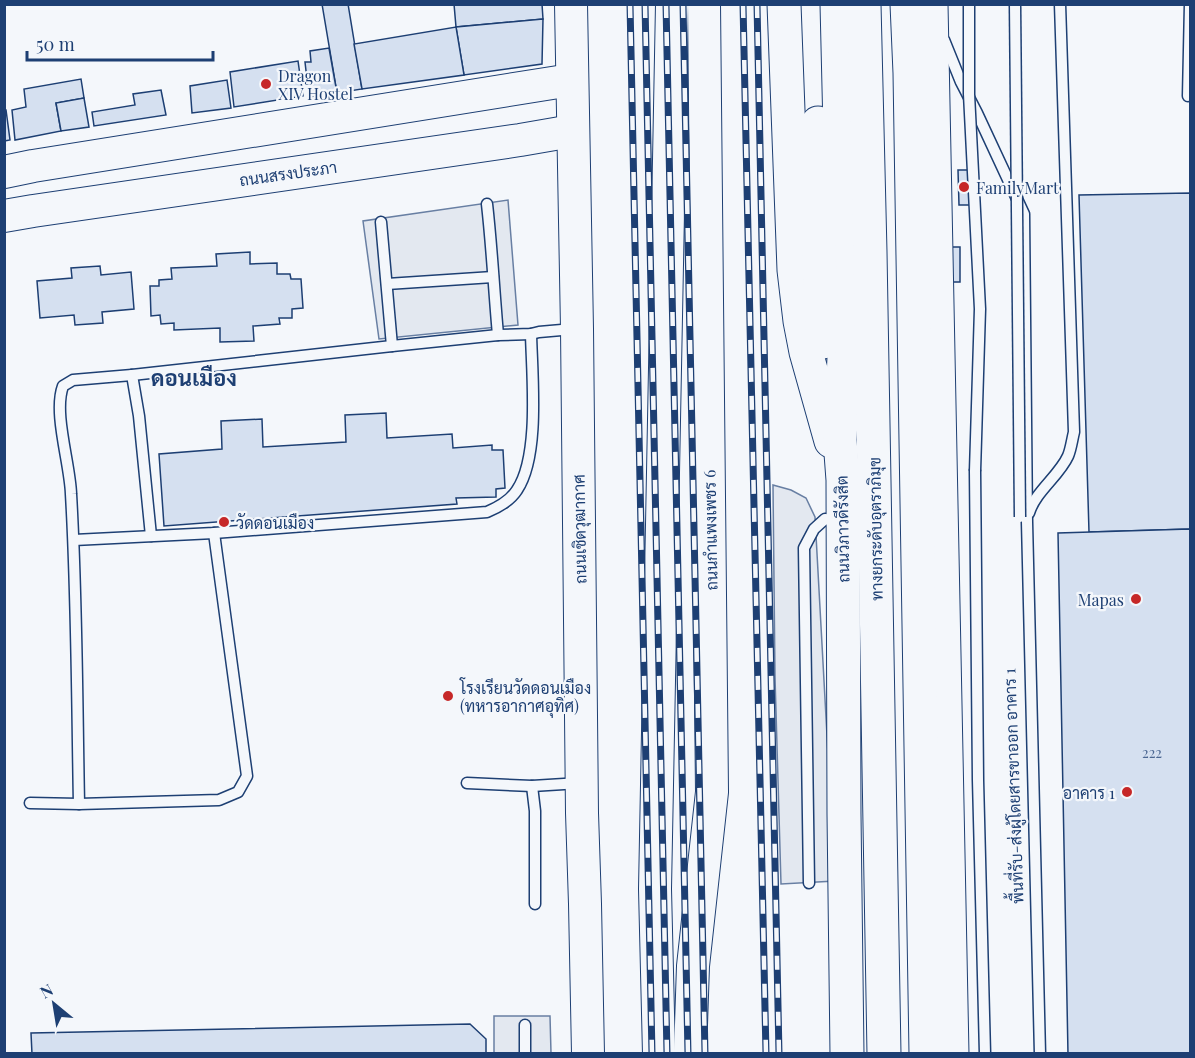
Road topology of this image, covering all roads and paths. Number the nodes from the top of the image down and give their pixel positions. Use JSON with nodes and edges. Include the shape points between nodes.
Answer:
{"nodes":[{"id":1,"x":571,"y":4,"type":"edge"},
{"id":2,"x":672,"y":4,"type":"edge"},
{"id":3,"x":704,"y":4,"type":"edge"},
{"id":4,"x":784,"y":4,"type":"edge"},
{"id":5,"x":864,"y":4,"type":"edge"},
{"id":6,"x":969,"y":4,"type":"edge"},
{"id":7,"x":1015,"y":4,"type":"edge"},
{"id":8,"x":1060,"y":4,"type":"edge"},
{"id":9,"x":1190,"y":4,"type":"edge"},
{"id":10,"x":923,"y":6,"type":"edge"},
{"id":11,"x":824,"y":8,"type":"edge"},
{"id":12,"x":571,"y":80,"type":"junction"},
{"id":13,"x":1188,"y":96,"type":"dead end"},
{"id":14,"x":572,"y":130,"type":"junction"},
{"id":15,"x":19,"y":169,"type":"edge"},
{"id":16,"x":487,"y":204,"type":"dead end"},
{"id":17,"x":19,"y":213,"type":"edge"},
{"id":18,"x":381,"y":222,"type":"dead end"},
{"id":19,"x":493,"y":277,"type":"junction"},
{"id":20,"x":387,"y":284,"type":"junction"},
{"id":21,"x":577,"y":329,"type":"junction"},
{"id":22,"x":531,"y":334,"type":"junction"},
{"id":23,"x":498,"y":335,"type":"junction"},
{"id":24,"x":392,"y":346,"type":"junction"},
{"id":25,"x":132,"y":375,"type":"junction"},
{"id":26,"x":843,"y":480,"type":"junction"},
{"id":27,"x":1023,"y":520,"type":"junction"},
{"id":28,"x":843,"y":521,"type":"junction"},
{"id":29,"x":214,"y":533,"type":"junction"},
{"id":30,"x":151,"y":536,"type":"junction"},
{"id":31,"x":74,"y":540,"type":"junction"},
{"id":32,"x":581,"y":782,"type":"junction"},
{"id":33,"x":466,"y":783,"type":"dead end"},
{"id":34,"x":532,"y":786,"type":"junction"},
{"id":35,"x":30,"y":803,"type":"dead end"},
{"id":36,"x":80,"y":804,"type":"junction"},
{"id":37,"x":809,"y":883,"type":"dead end"},
{"id":38,"x":535,"y":904,"type":"dead end"},
{"id":39,"x":525,"y":1025,"type":"dead end"},
{"id":40,"x":525,"y":1053,"type":"edge"},
{"id":41,"x":588,"y":1053,"type":"edge"},
{"id":42,"x":659,"y":1053,"type":"edge"},
{"id":43,"x":690,"y":1053,"type":"edge"},
{"id":44,"x":847,"y":1053,"type":"edge"},
{"id":45,"x":884,"y":1053,"type":"edge"},
{"id":46,"x":926,"y":1053,"type":"edge"},
{"id":47,"x":952,"y":1053,"type":"edge"},
{"id":48,"x":985,"y":1053,"type":"edge"},
{"id":49,"x":1035,"y":1053,"type":"edge"},
{"id":50,"x":1040,"y":1053,"type":"edge"}],
"edges":[{"from":1,"to":12,"type":"main road","name":"ถนนเชิดวุฒากาศ"},
{"from":2,"to":42,"type":"main road","via":[[655,889]]},
{"from":3,"to":43,"type":"main road","name":"ถนนกำแพงเพชร 6","via":[[712,792],[693,966]]},
{"from":4,"to":26,"type":"highway","via":[[800,321]]},
{"from":5,"to":45,"type":"highway","name":"ทางยกระดับอุตราภิมุข"},
{"from":6,"to":48,"type":"lane","bridge":true,"via":[[969,94],[980,309],[975,471]]},
{"from":7,"to":27,"type":"lane","bridge":true},
{"from":8,"to":27,"type":"lane","via":[[1074,432],[1069,455]]},
{"from":9,"to":13,"type":"lane"},
{"from":10,"to":27,"type":"lane","via":[[1024,214]]},
{"from":10,"to":46,"type":"highway","via":[[911,97]]},
{"from":10,"to":47,"type":"highway"},
{"from":11,"to":26,"type":"highway","name":"ถนนวิภาวดีรังสิต","via":[[818,231],[822,337]]},
{"from":12,"to":14,"type":"main road","name":"ถนนเชิดวุฒากาศ"},
{"from":12,"to":15,"type":"main road"},
{"from":14,"to":17,"type":"main road","name":"ถนนสรงประภา"},
{"from":14,"to":21,"type":"main road","name":"ถนนเชิดวุฒากาศ"},
{"from":16,"to":19,"type":"lane"},
{"from":18,"to":20,"type":"lane"},
{"from":19,"to":20,"type":"lane"},
{"from":19,"to":23,"type":"lane"},
{"from":20,"to":24,"type":"lane"},
{"from":21,"to":22,"type":"lane"},
{"from":21,"to":32,"type":"main road","name":"ถนนเชิดวุฒากาศ"},
{"from":22,"to":23,"type":"lane"},
{"from":22,"to":29,"type":"lane","via":[[533,430],[526,473],[517,492],[502,505],[488,512]]},
{"from":23,"to":24,"type":"lane"},
{"from":24,"to":25,"type":"lane"},
{"from":25,"to":30,"type":"lane"},
{"from":25,"to":31,"type":"lane","via":[[73,381],[63,386],[60,414]]},
{"from":26,"to":28,"type":"highway","name":"ถนนวิภาวดีรังสิต"},
{"from":27,"to":49,"type":"lane","name":"พื้นที่รับ-ส่งผู้โดยสารขาออก อาคาร 1"},
{"from":27,"to":50,"type":"lane"},
{"from":28,"to":37,"type":"lane","via":[[825,519],[814,529],[804,548]]},
{"from":28,"to":44,"type":"highway","name":"ถนนวิภาวดีรังสิต"},
{"from":29,"to":30,"type":"lane"},
{"from":29,"to":36,"type":"lane","via":[[247,776],[238,792],[219,800]]},
{"from":30,"to":31,"type":"lane"},
{"from":31,"to":36,"type":"lane"},
{"from":32,"to":34,"type":"lane"},
{"from":32,"to":41,"type":"main road","name":"ถนนเชิดวุฒากาศ"},
{"from":33,"to":34,"type":"lane"},
{"from":34,"to":38,"type":"lane","via":[[536,811]]},
{"from":35,"to":36,"type":"lane"},
{"from":39,"to":40,"type":"lane"}]}
